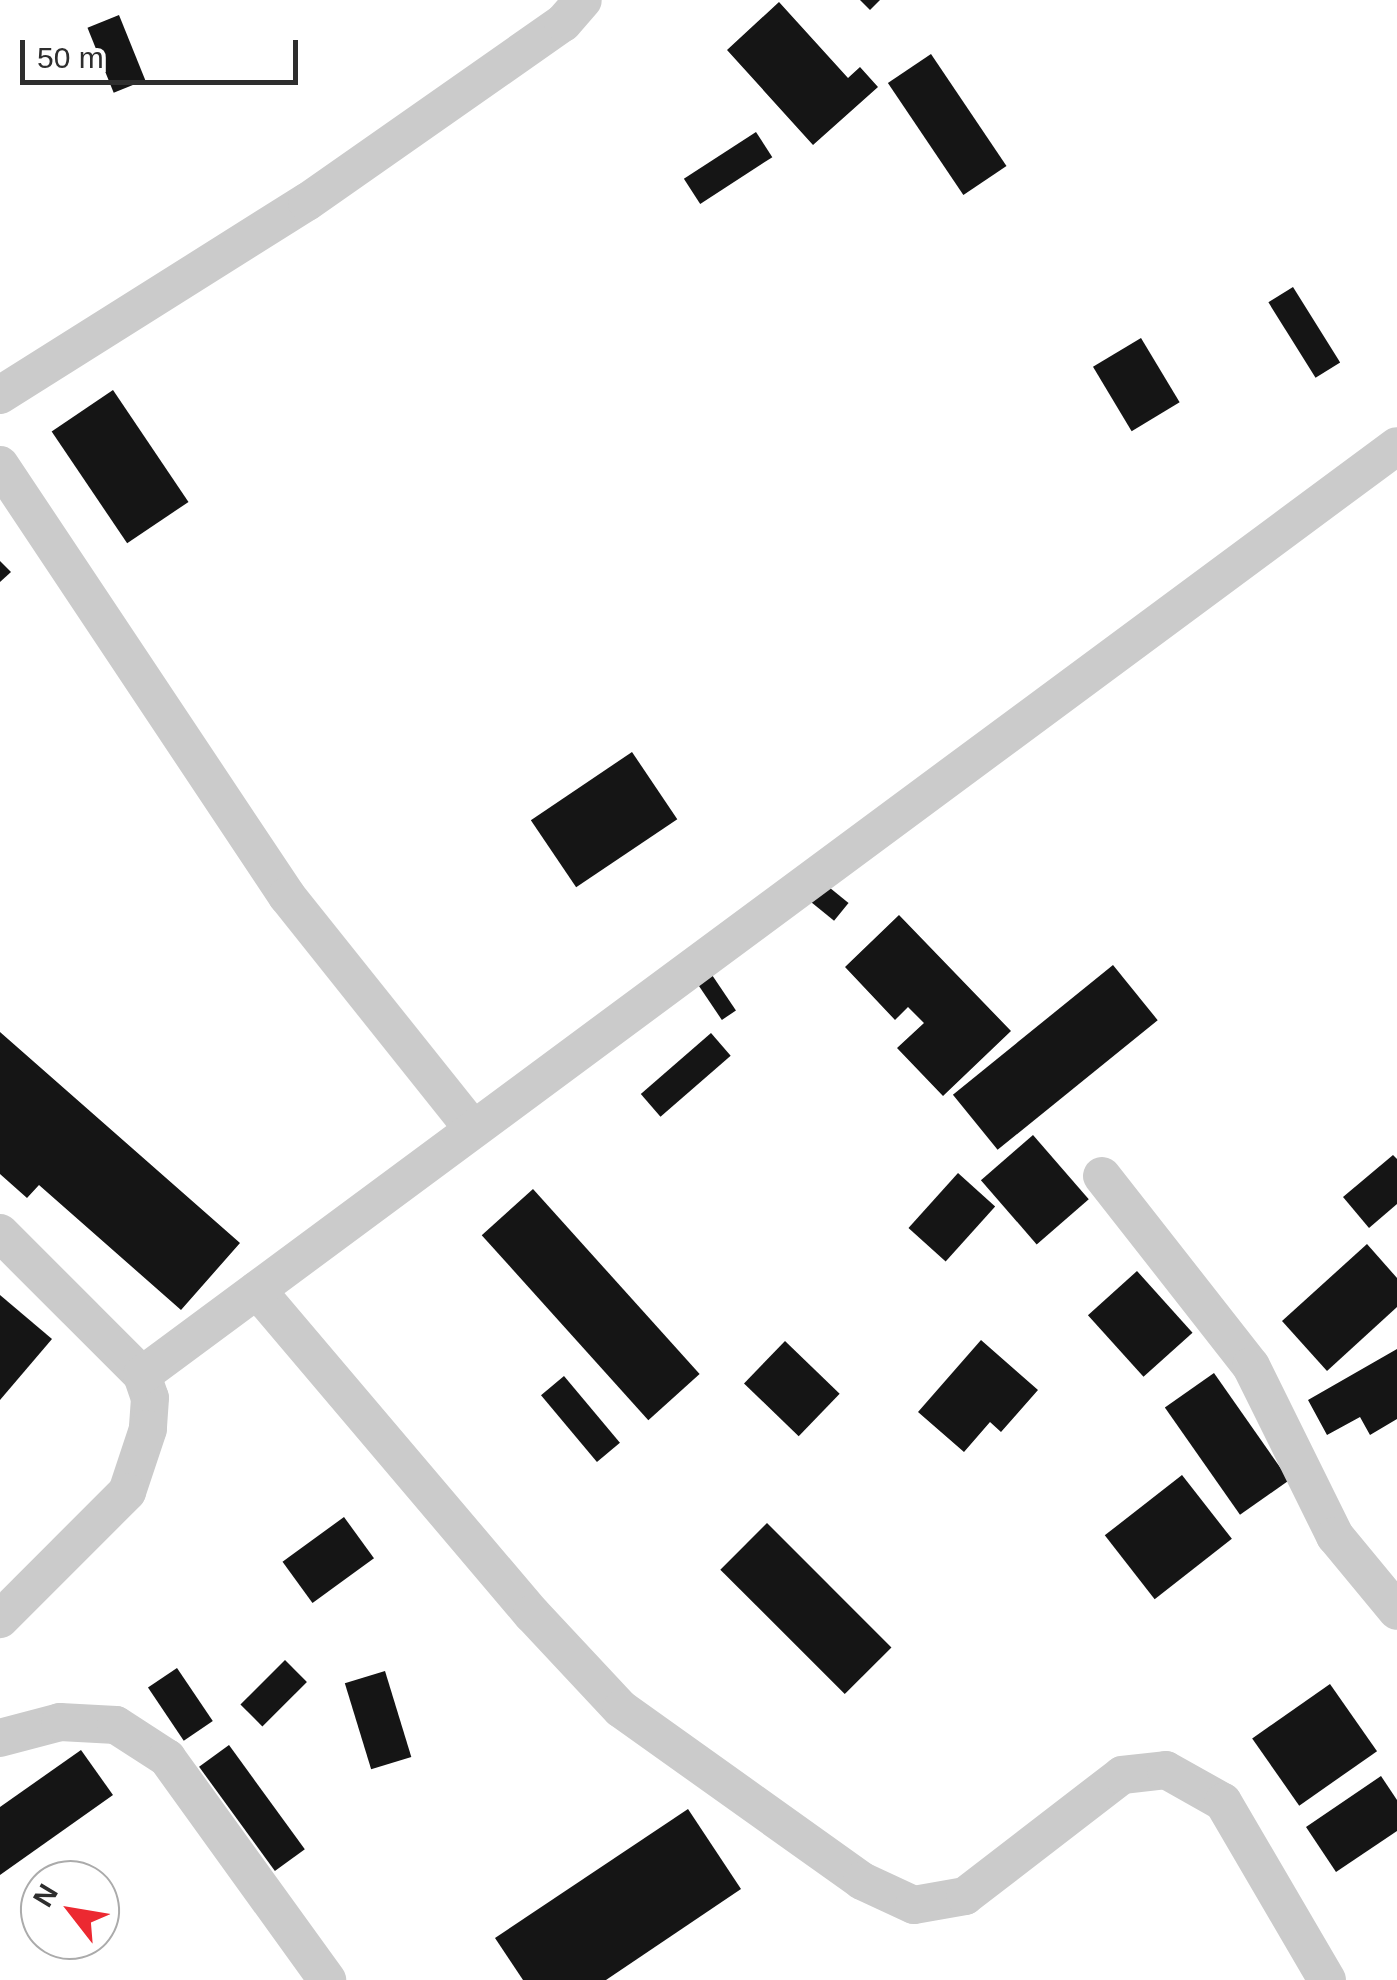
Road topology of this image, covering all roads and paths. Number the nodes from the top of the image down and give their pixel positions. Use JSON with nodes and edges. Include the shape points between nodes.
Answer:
{"nodes":[{"id":1,"x":584,"y":0,"type":"edge"},
{"id":2,"x":0,"y":395,"type":"edge"},
{"id":3,"x":1397,"y":446,"type":"edge"},
{"id":4,"x":0,"y":465,"type":"edge"},
{"id":5,"x":473,"y":1129,"type":"junction"},
{"id":6,"x":1102,"y":1176,"type":"dead end"},
{"id":7,"x":0,"y":1233,"type":"edge"},
{"id":8,"x":257,"y":1290,"type":"junction"},
{"id":9,"x":142,"y":1374,"type":"junction"},
{"id":10,"x":1397,"y":1611,"type":"edge"},
{"id":11,"x":0,"y":1619,"type":"edge"},
{"id":12,"x":0,"y":1738,"type":"edge"},
{"id":13,"x":327,"y":1980,"type":"edge"},
{"id":14,"x":1328,"y":1980,"type":"edge"}],
"edges":[{"from":1,"to":2,"type":"street","via":[[562,23],[308,202]]},
{"from":3,"to":5,"type":"street"},
{"from":4,"to":5,"type":"street","via":[[286,896]]},
{"from":5,"to":8,"type":"street"},
{"from":6,"to":10,"type":"street","via":[[1251,1366],[1335,1536]]},
{"from":7,"to":9,"type":"street"},
{"from":8,"to":9,"type":"street"},
{"from":8,"to":14,"type":"street","via":[[622,1710],[862,1880],[914,1905],[965,1896],[1122,1775],[1166,1770],[1224,1802]]},
{"from":9,"to":11,"type":"street","via":[[150,1398],[148,1429],[127,1492]]},
{"from":12,"to":13,"type":"street","via":[[60,1722],[116,1724],[167,1758]]}]}
